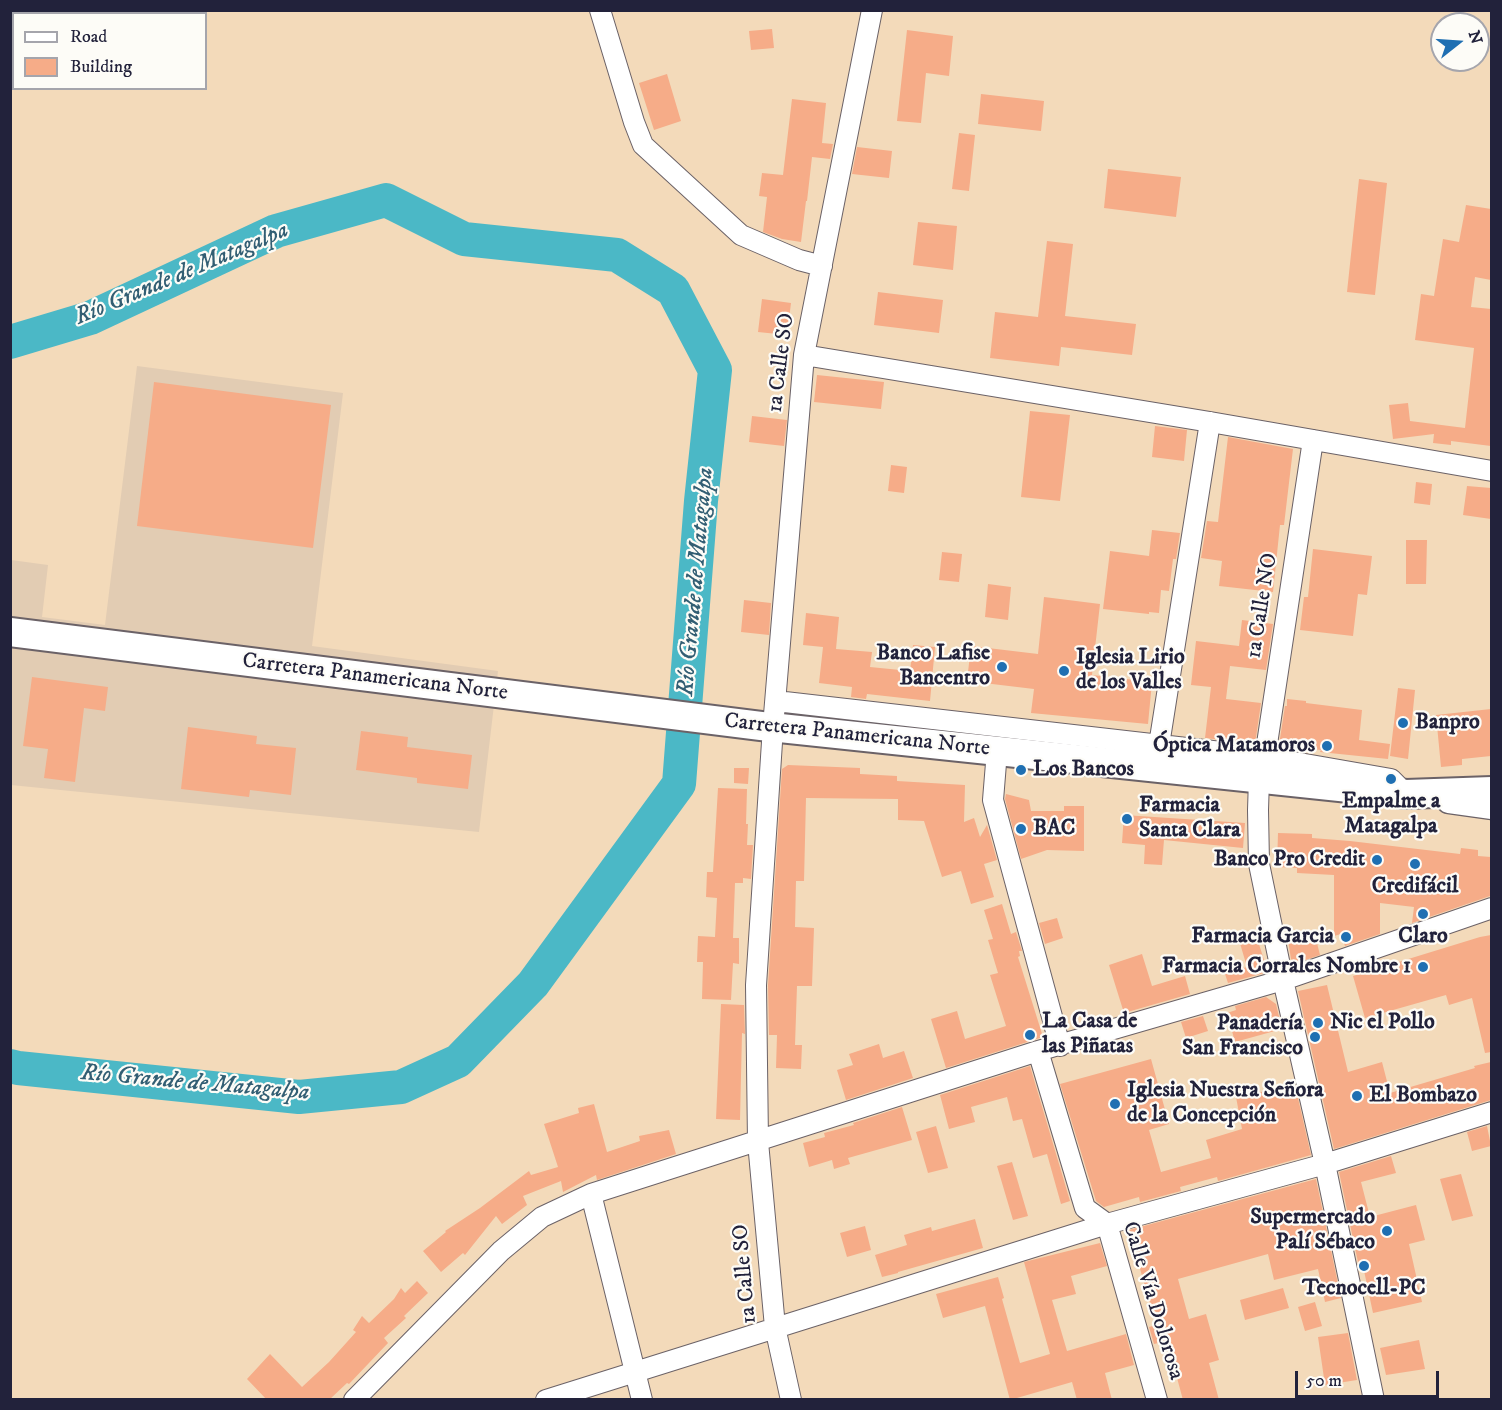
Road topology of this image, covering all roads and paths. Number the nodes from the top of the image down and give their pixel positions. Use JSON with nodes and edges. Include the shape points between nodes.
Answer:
{"nodes":[{"id":1,"x":600,"y":10,"type":"edge"},
{"id":2,"x":872,"y":10,"type":"edge"},
{"id":3,"x":822,"y":266,"type":"junction"},
{"id":4,"x":804,"y":355,"type":"junction"},
{"id":5,"x":1210,"y":422,"type":"junction"},
{"id":6,"x":1313,"y":440,"type":"junction"},
{"id":7,"x":1491,"y":471,"type":"edge"},
{"id":8,"x":10,"y":632,"type":"edge"},
{"id":9,"x":767,"y":717,"type":"junction"},
{"id":10,"x":997,"y":751,"type":"junction"},
{"id":11,"x":1158,"y":757,"type":"junction"},
{"id":12,"x":1262,"y":768,"type":"junction"},
{"id":13,"x":1491,"y":791,"type":"edge"},
{"id":14,"x":1406,"y":794,"type":"junction"},
{"id":15,"x":1491,"y":807,"type":"edge"},
{"id":16,"x":1491,"y":908,"type":"edge"},
{"id":17,"x":1283,"y":980,"type":"junction"},
{"id":18,"x":1060,"y":1046,"type":"junction"},
{"id":19,"x":1038,"y":1051,"type":"junction"},
{"id":20,"x":1491,"y":1112,"type":"edge"},
{"id":21,"x":758,"y":1142,"type":"junction"},
{"id":22,"x":1325,"y":1164,"type":"junction"},
{"id":23,"x":591,"y":1194,"type":"junction"},
{"id":24,"x":1107,"y":1224,"type":"junction"},
{"id":25,"x":775,"y":1327,"type":"junction"},
{"id":26,"x":635,"y":1371,"type":"junction"},
{"id":27,"x":338,"y":1400,"type":"edge"},
{"id":28,"x":345,"y":1400,"type":"edge"},
{"id":29,"x":354,"y":1400,"type":"edge"},
{"id":30,"x":546,"y":1400,"type":"edge"},
{"id":31,"x":642,"y":1400,"type":"edge"},
{"id":32,"x":791,"y":1400,"type":"edge"},
{"id":33,"x":1157,"y":1400,"type":"edge"},
{"id":34,"x":1374,"y":1400,"type":"edge"}],
"edges":[{"from":1,"to":3,"type":"street","via":[[643,145],[741,235]]},
{"from":2,"to":3,"type":"street","name":"1a Calle SO"},
{"from":3,"to":4,"type":"street","name":"1a Calle SO"},
{"from":4,"to":5,"type":"street"},
{"from":4,"to":9,"type":"street","name":"1a Calle SO"},
{"from":5,"to":6,"type":"street"},
{"from":5,"to":11,"type":"street"},
{"from":6,"to":7,"type":"street"},
{"from":6,"to":12,"type":"street","name":"1a Calle NO"},
{"from":8,"to":9,"type":"highway","name":"Carretera Panamericana Norte","via":[[591,705]]},
{"from":9,"to":10,"type":"highway","name":"Carretera Panamericana Norte"},
{"from":9,"to":11,"type":"street"},
{"from":9,"to":21,"type":"street","name":"1a Calle SO","via":[[756,985]]},
{"from":10,"to":11,"type":"highway","name":"Carretera Panamericana Norte"},
{"from":10,"to":18,"type":"street","via":[[993,800]]},
{"from":11,"to":12,"type":"highway","name":"Carretera Panamericana Norte"},
{"from":12,"to":14,"type":"highway","name":"Carretera Panamericana Norte"},
{"from":12,"to":17,"type":"street","name":"1a Calle NO","via":[[1259,864]]},
{"from":13,"to":14,"type":"highway","name":"Carretera Panamericana Norte"},
{"from":14,"to":15,"type":"main road"},
{"from":16,"to":17,"type":"street"},
{"from":17,"to":18,"type":"street"},
{"from":17,"to":22,"type":"street","name":"1a Calle NO"},
{"from":18,"to":19,"type":"street"},
{"from":19,"to":21,"type":"street"},
{"from":19,"to":24,"type":"street","name":"Calle Vía Dolorosa","via":[[1085,1208]]},
{"from":20,"to":22,"type":"street"},
{"from":21,"to":23,"type":"street"},
{"from":21,"to":25,"type":"street","name":"1a Calle SO"},
{"from":22,"to":24,"type":"street"},
{"from":22,"to":34,"type":"street","name":"1a Calle NO"},
{"from":23,"to":26,"type":"street"},
{"from":23,"to":29,"type":"street","via":[[542,1216],[501,1251]]},
{"from":24,"to":25,"type":"street"},
{"from":24,"to":33,"type":"street","name":"Calle Vía Dolorosa"},
{"from":25,"to":26,"type":"street"},
{"from":25,"to":32,"type":"street","name":"1a Calle SO"},
{"from":26,"to":30,"type":"street"},
{"from":26,"to":31,"type":"street"},
{"from":27,"to":28,"type":"street"}]}
